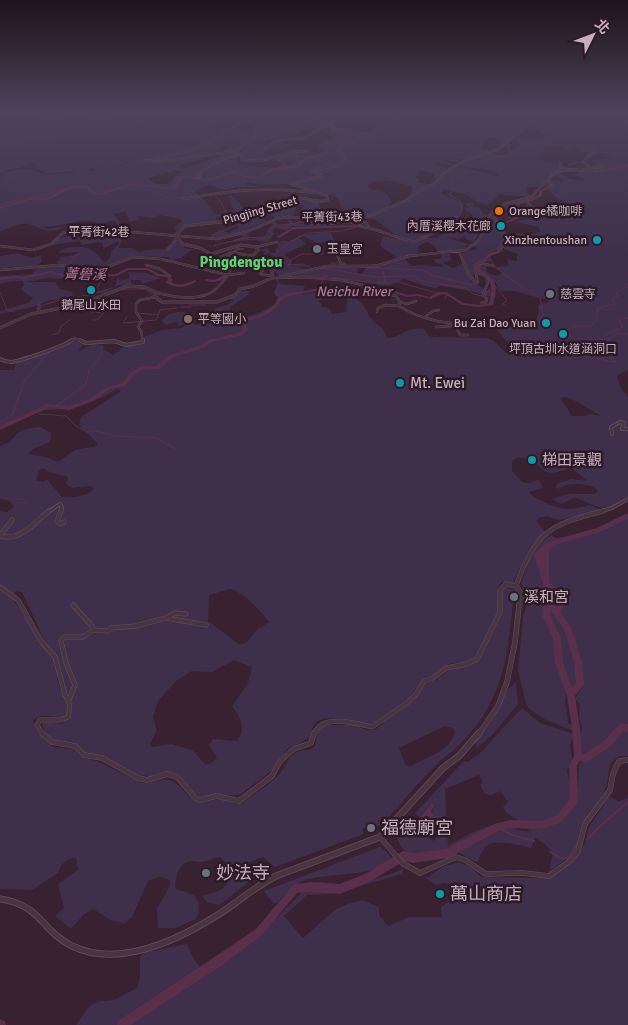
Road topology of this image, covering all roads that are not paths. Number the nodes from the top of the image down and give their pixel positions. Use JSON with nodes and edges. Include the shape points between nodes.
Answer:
{"nodes":[{"id":1,"x":160,"y":159,"type":"edge"},
{"id":2,"x":180,"y":159,"type":"edge"},
{"id":3,"x":225,"y":159,"type":"edge"},
{"id":4,"x":240,"y":159,"type":"edge"},
{"id":5,"x":265,"y":159,"type":"edge"},
{"id":6,"x":278,"y":159,"type":"edge"},
{"id":7,"x":344,"y":159,"type":"edge"},
{"id":8,"x":471,"y":159,"type":"edge"},
{"id":9,"x":585,"y":159,"type":"edge"},
{"id":10,"x":560,"y":163,"type":"dead end"},
{"id":11,"x":284,"y":166,"type":"dead end"},
{"id":12,"x":603,"y":166,"type":"dead end"},
{"id":13,"x":590,"y":167,"type":"junction"},
{"id":14,"x":565,"y":170,"type":"junction"},
{"id":15,"x":581,"y":170,"type":"junction"},
{"id":16,"x":603,"y":170,"type":"dead end"},
{"id":17,"x":200,"y":175,"type":"dead end"},
{"id":18,"x":540,"y":189,"type":"junction"},
{"id":19,"x":534,"y":191,"type":"dead end"},
{"id":20,"x":328,"y":197,"type":"junction"},
{"id":21,"x":184,"y":199,"type":"dead end"},
{"id":22,"x":526,"y":200,"type":"junction"},
{"id":23,"x":516,"y":202,"type":"junction"},
{"id":24,"x":505,"y":204,"type":"junction"},
{"id":25,"x":522,"y":211,"type":"dead end"},
{"id":26,"x":489,"y":215,"type":"junction"},
{"id":27,"x":536,"y":215,"type":"dead end"},
{"id":28,"x":510,"y":217,"type":"dead end"},
{"id":29,"x":321,"y":218,"type":"junction"},
{"id":30,"x":327,"y":220,"type":"dead end"},
{"id":31,"x":333,"y":220,"type":"junction"},
{"id":32,"x":361,"y":223,"type":"junction"},
{"id":33,"x":331,"y":224,"type":"dead end"},
{"id":34,"x":369,"y":226,"type":"dead end"},
{"id":35,"x":446,"y":227,"type":"dead end"},
{"id":36,"x":175,"y":237,"type":"junction"},
{"id":37,"x":277,"y":242,"type":"dead end"},
{"id":38,"x":0,"y":246,"type":"edge"},
{"id":39,"x":256,"y":247,"type":"junction"},
{"id":40,"x":167,"y":250,"type":"dead end"},
{"id":41,"x":335,"y":250,"type":"dead end"},
{"id":42,"x":499,"y":250,"type":"dead end"},
{"id":43,"x":459,"y":251,"type":"junction"},
{"id":44,"x":252,"y":256,"type":"junction"},
{"id":45,"x":213,"y":261,"type":"dead end"},
{"id":46,"x":146,"y":265,"type":"dead end"},
{"id":47,"x":357,"y":265,"type":"junction"},
{"id":48,"x":494,"y":266,"type":"dead end"},
{"id":49,"x":0,"y":270,"type":"edge"},
{"id":50,"x":262,"y":270,"type":"dead end"},
{"id":51,"x":244,"y":273,"type":"dead end"},
{"id":52,"x":480,"y":273,"type":"junction"},
{"id":53,"x":228,"y":275,"type":"junction"},
{"id":54,"x":272,"y":277,"type":"junction"},
{"id":55,"x":279,"y":277,"type":"junction"},
{"id":56,"x":169,"y":278,"type":"dead end"},
{"id":57,"x":155,"y":292,"type":"junction"},
{"id":58,"x":156,"y":297,"type":"junction"},
{"id":59,"x":416,"y":301,"type":"dead end"},
{"id":60,"x":400,"y":302,"type":"junction"},
{"id":61,"x":481,"y":303,"type":"dead end"},
{"id":62,"x":39,"y":305,"type":"dead end"},
{"id":63,"x":399,"y":306,"type":"junction"},
{"id":64,"x":439,"y":310,"type":"dead end"},
{"id":65,"x":39,"y":312,"type":"junction"},
{"id":66,"x":377,"y":312,"type":"dead end"},
{"id":67,"x":421,"y":316,"type":"junction"},
{"id":68,"x":427,"y":318,"type":"junction"},
{"id":69,"x":452,"y":326,"type":"junction"},
{"id":70,"x":489,"y":326,"type":"dead end"},
{"id":71,"x":436,"y":327,"type":"dead end"},
{"id":72,"x":0,"y":328,"type":"edge"},
{"id":73,"x":468,"y":335,"type":"dead end"},
{"id":74,"x":0,"y":359,"type":"edge"},
{"id":75,"x":628,"y":429,"type":"edge"},
{"id":76,"x":612,"y":434,"type":"dead end"},
{"id":77,"x":628,"y":498,"type":"edge"},
{"id":78,"x":12,"y":520,"type":"dead end"},
{"id":79,"x":64,"y":522,"type":"dead end"},
{"id":80,"x":0,"y":536,"type":"edge"},
{"id":81,"x":516,"y":586,"type":"junction"},
{"id":82,"x":0,"y":587,"type":"edge"},
{"id":83,"x":73,"y":605,"type":"dead end"},
{"id":84,"x":186,"y":614,"type":"dead end"},
{"id":85,"x":166,"y":618,"type":"junction"},
{"id":86,"x":206,"y":625,"type":"dead end"},
{"id":87,"x":93,"y":630,"type":"junction"},
{"id":88,"x":69,"y":700,"type":"junction"},
{"id":89,"x":628,"y":760,"type":"edge"},
{"id":90,"x":380,"y":837,"type":"junction"},
{"id":91,"x":0,"y":899,"type":"edge"}],
"edges":[{"from":1,"to":2,"type":"street","via":[[144,160]]},
{"from":3,"to":17,"type":"street","via":[[207,166]]},
{"from":4,"to":5,"type":"street"},
{"from":6,"to":11,"type":"street","via":[[284,162]]},
{"from":7,"to":20,"type":"street","name":"Pingjing Street","via":[[341,165],[312,172],[320,174],[319,178],[290,184]]},
{"from":8,"to":29,"type":"street","name":"平菁街43巷","via":[[455,166],[407,200],[372,215]]},
{"from":9,"to":13,"type":"street","via":[[583,162]]},
{"from":10,"to":14,"type":"street"},
{"from":12,"to":13,"type":"street"},
{"from":13,"to":15,"type":"street"},
{"from":14,"to":15,"type":"street"},
{"from":14,"to":18,"type":"street","via":[[549,175]]},
{"from":15,"to":16,"type":"street"},
{"from":18,"to":19,"type":"street"},
{"from":18,"to":22,"type":"street"},
{"from":20,"to":21,"type":"street","via":[[285,188],[248,188]]},
{"from":20,"to":36,"type":"street","name":"Pingjing Street","via":[[324,202],[303,198],[280,202],[229,221],[185,226]]},
{"from":22,"to":23,"type":"street"},
{"from":22,"to":27,"type":"street"},
{"from":23,"to":24,"type":"street"},
{"from":23,"to":25,"type":"street"},
{"from":24,"to":26,"type":"street"},
{"from":24,"to":28,"type":"street","via":[[516,216]]},
{"from":26,"to":42,"type":"street","via":[[497,220],[505,239]]},
{"from":26,"to":43,"type":"street","via":[[478,240],[466,250]]},
{"from":29,"to":31,"type":"street"},
{"from":29,"to":36,"type":"street","name":"平菁街43巷","via":[[276,219],[246,232],[218,239]]},
{"from":30,"to":31,"type":"street"},
{"from":31,"to":32,"type":"street"},
{"from":31,"to":33,"type":"street","via":[[338,222]]},
{"from":32,"to":34,"type":"street"},
{"from":32,"to":35,"type":"street","via":[[360,226],[409,241],[419,241]]},
{"from":36,"to":38,"type":"street","name":"平菁街42巷","via":[[77,230],[63,233],[51,244],[33,250]]},
{"from":36,"to":39,"type":"street","name":"Pingjing Street","via":[[185,245],[211,254],[241,245]]},
{"from":36,"to":40,"type":"street"},
{"from":37,"to":39,"type":"street"},
{"from":39,"to":44,"type":"street","via":[[258,250]]},
{"from":41,"to":47,"type":"street","via":[[341,264]]},
{"from":43,"to":47,"type":"street","via":[[421,254],[376,266]]},
{"from":43,"to":52,"type":"street","via":[[466,260],[472,280],[476,282],[476,274]]},
{"from":44,"to":45,"type":"street","via":[[232,252]]},
{"from":44,"to":54,"type":"street","via":[[256,263],[272,269]]},
{"from":46,"to":56,"type":"street","via":[[168,274]]},
{"from":47,"to":55,"type":"street","via":[[327,266]]},
{"from":48,"to":52,"type":"street","via":[[483,264],[475,267]]},
{"from":49,"to":53,"type":"street","via":[[67,265],[97,271],[135,257],[161,259]]},
{"from":50,"to":54,"type":"street","via":[[260,274]]},
{"from":51,"to":53,"type":"street"},
{"from":52,"to":61,"type":"street","via":[[488,282],[483,295],[487,299]]},
{"from":53,"to":57,"type":"street","via":[[214,291],[202,296],[171,296]]},
{"from":54,"to":55,"type":"street"},
{"from":54,"to":58,"type":"street","via":[[212,303],[162,302]]},
{"from":55,"to":60,"type":"street","via":[[341,280],[396,296]]},
{"from":57,"to":58,"type":"street"},
{"from":57,"to":65,"type":"street","via":[[142,286],[118,288],[86,303]]},
{"from":58,"to":74,"type":"street","via":[[136,304],[136,312],[142,321],[138,327],[143,342],[126,345],[114,341],[86,343],[75,338],[69,344],[20,361],[9,363]]},
{"from":59,"to":60,"type":"street"},
{"from":60,"to":63,"type":"street"},
{"from":62,"to":65,"type":"street"},
{"from":63,"to":66,"type":"street","via":[[386,305],[378,308]]},
{"from":63,"to":67,"type":"street"},
{"from":64,"to":67,"type":"street"},
{"from":65,"to":72,"type":"street"},
{"from":67,"to":68,"type":"street"},
{"from":68,"to":69,"type":"street"},
{"from":68,"to":70,"type":"street","via":[[450,324]]},
{"from":69,"to":71,"type":"street"},
{"from":69,"to":73,"type":"street","via":[[460,335]]},
{"from":75,"to":76,"type":"street","via":[[622,429],[624,423],[620,422],[612,427]]},
{"from":77,"to":81,"type":"street","via":[[612,509],[561,522],[543,534],[531,549]]},
{"from":78,"to":80,"type":"street"},
{"from":79,"to":80,"type":"street","via":[[60,524],[57,521],[62,508],[60,504],[19,535],[6,539]]},
{"from":81,"to":88,"type":"street","via":[[506,584],[500,588],[500,612],[477,660],[446,668],[424,681],[408,702],[372,727],[351,722],[323,723],[316,728],[311,743],[294,749],[280,761],[272,776],[239,801],[217,796],[200,800],[177,778],[167,774],[147,780],[138,778],[102,758],[84,754],[75,746],[55,745],[37,725],[40,720],[57,721],[68,717]]},
{"from":81,"to":90,"type":"street","via":[[523,596],[519,604],[510,671],[498,706],[474,740],[443,768]]},
{"from":82,"to":88,"type":"street","via":[[18,600],[41,641],[55,657]]},
{"from":83,"to":87,"type":"street"},
{"from":84,"to":85,"type":"street","via":[[175,613]]},
{"from":85,"to":86,"type":"street"},
{"from":85,"to":87,"type":"street","via":[[136,626]]},
{"from":87,"to":88,"type":"street","via":[[84,638],[62,638],[67,666],[75,682],[75,690]]},
{"from":89,"to":90,"type":"street","via":[[619,761],[615,766],[610,790],[585,824],[582,841],[572,860],[549,876],[486,874],[456,857],[420,873],[402,863]]},
{"from":90,"to":91,"type":"street","via":[[276,876],[182,935],[136,950],[90,953],[56,936],[45,922],[22,904]]}]}
